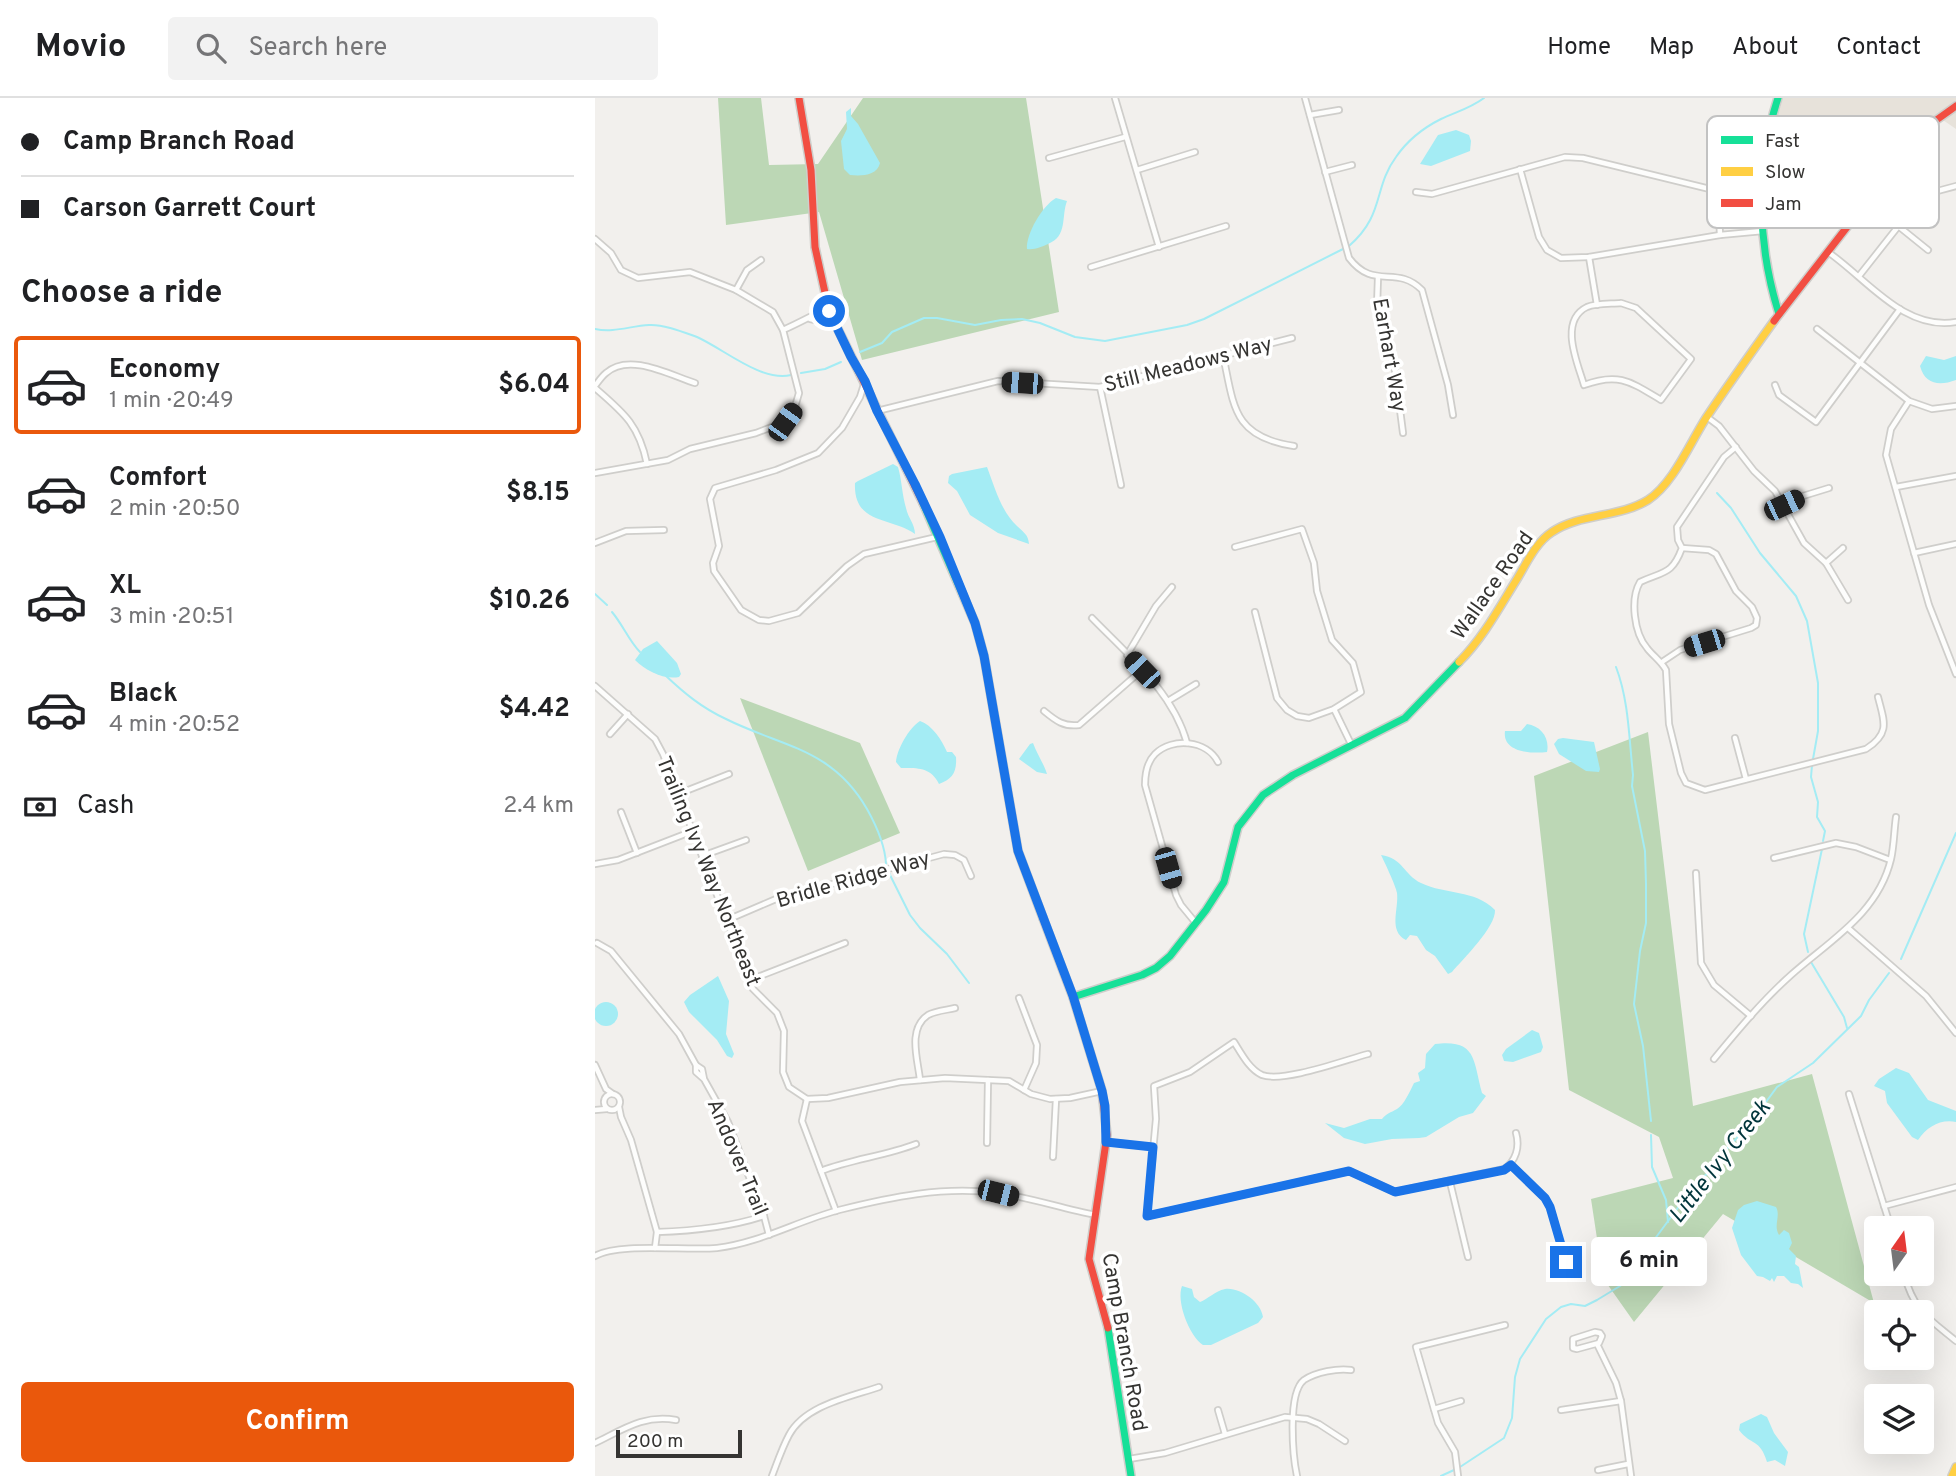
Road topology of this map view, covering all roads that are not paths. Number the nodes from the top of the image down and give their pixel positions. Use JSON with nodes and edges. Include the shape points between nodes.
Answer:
{"nodes":[{"id":1,"x":799,"y":98,"type":"edge"},
{"id":2,"x":1115,"y":98,"type":"edge"},
{"id":3,"x":1305,"y":98,"type":"edge"},
{"id":4,"x":1778,"y":98,"type":"edge"},
{"id":5,"x":1956,"y":106,"type":"edge"},
{"id":6,"x":1339,"y":110,"type":"dead end"},
{"id":7,"x":1310,"y":116,"type":"junction"},
{"id":8,"x":1770,"y":116,"type":"edge"},
{"id":9,"x":1939,"y":118,"type":"edge"},
{"id":10,"x":1125,"y":136,"type":"junction"},
{"id":11,"x":1195,"y":152,"type":"dead end"},
{"id":12,"x":1048,"y":158,"type":"dead end"},
{"id":13,"x":1352,"y":165,"type":"dead end"},
{"id":14,"x":1520,"y":169,"type":"junction"},
{"id":15,"x":1137,"y":170,"type":"junction"},
{"id":16,"x":1325,"y":172,"type":"junction"},
{"id":17,"x":1956,"y":186,"type":"edge"},
{"id":18,"x":1707,"y":188,"type":"edge"},
{"id":19,"x":1939,"y":191,"type":"edge"},
{"id":20,"x":1416,"y":192,"type":"dead end"},
{"id":21,"x":1226,"y":226,"type":"dead end"},
{"id":22,"x":1720,"y":228,"type":"edge"},
{"id":23,"x":1763,"y":228,"type":"edge"},
{"id":24,"x":1848,"y":228,"type":"edge"},
{"id":25,"x":1896,"y":228,"type":"edge"},
{"id":26,"x":1902,"y":228,"type":"edge"},
{"id":27,"x":1763,"y":231,"type":"junction"},
{"id":28,"x":1720,"y":235,"type":"junction"},
{"id":29,"x":595,"y":239,"type":"edge"},
{"id":30,"x":1159,"y":247,"type":"junction"},
{"id":31,"x":1928,"y":250,"type":"dead end"},
{"id":32,"x":1828,"y":252,"type":"junction"},
{"id":33,"x":1590,"y":257,"type":"junction"},
{"id":34,"x":761,"y":260,"type":"dead end"},
{"id":35,"x":1091,"y":267,"type":"dead end"},
{"id":36,"x":1859,"y":276,"type":"junction"},
{"id":37,"x":1378,"y":277,"type":"junction"},
{"id":38,"x":737,"y":290,"type":"junction"},
{"id":39,"x":1597,"y":305,"type":"junction"},
{"id":40,"x":1900,"y":309,"type":"junction"},
{"id":41,"x":829,"y":311,"type":"junction"},
{"id":42,"x":1779,"y":314,"type":"junction"},
{"id":43,"x":1956,"y":322,"type":"edge"},
{"id":44,"x":1817,"y":329,"type":"dead end"},
{"id":45,"x":783,"y":330,"type":"junction"},
{"id":46,"x":1292,"y":338,"type":"dead end"},
{"id":47,"x":1223,"y":355,"type":"junction"},
{"id":48,"x":1861,"y":362,"type":"junction"},
{"id":49,"x":865,"y":381,"type":"junction"},
{"id":50,"x":695,"y":383,"type":"dead end"},
{"id":51,"x":1775,"y":385,"type":"dead end"},
{"id":52,"x":595,"y":387,"type":"edge"},
{"id":53,"x":1100,"y":387,"type":"junction"},
{"id":54,"x":1909,"y":401,"type":"junction"},
{"id":55,"x":1956,"y":406,"type":"edge"},
{"id":56,"x":877,"y":411,"type":"junction"},
{"id":57,"x":1453,"y":415,"type":"dead end"},
{"id":58,"x":1707,"y":417,"type":"junction"},
{"id":59,"x":1403,"y":433,"type":"dead end"},
{"id":60,"x":1294,"y":446,"type":"dead end"},
{"id":61,"x":1736,"y":447,"type":"junction"},
{"id":62,"x":647,"y":464,"type":"junction"},
{"id":63,"x":595,"y":474,"type":"edge"},
{"id":64,"x":1956,"y":476,"type":"edge"},
{"id":65,"x":1121,"y":485,"type":"dead end"},
{"id":66,"x":1896,"y":487,"type":"junction"},
{"id":67,"x":1829,"y":488,"type":"dead end"},
{"id":68,"x":1784,"y":505,"type":"junction"},
{"id":69,"x":664,"y":530,"type":"dead end"},
{"id":70,"x":940,"y":537,"type":"junction"},
{"id":71,"x":595,"y":543,"type":"edge"},
{"id":72,"x":1956,"y":544,"type":"edge"},
{"id":73,"x":1235,"y":547,"type":"dead end"},
{"id":74,"x":1682,"y":548,"type":"junction"},
{"id":75,"x":1843,"y":548,"type":"dead end"},
{"id":76,"x":1914,"y":553,"type":"junction"},
{"id":77,"x":1826,"y":563,"type":"junction"},
{"id":78,"x":1172,"y":587,"type":"dead end"},
{"id":79,"x":1848,"y":600,"type":"dead end"},
{"id":80,"x":1255,"y":612,"type":"dead end"},
{"id":81,"x":1093,"y":618,"type":"dead end"},
{"id":82,"x":1127,"y":654,"type":"junction"},
{"id":83,"x":1662,"y":662,"type":"junction"},
{"id":84,"x":1142,"y":670,"type":"junction"},
{"id":85,"x":1956,"y":674,"type":"edge"},
{"id":86,"x":1196,"y":684,"type":"dead end"},
{"id":87,"x":595,"y":687,"type":"edge"},
{"id":88,"x":1878,"y":696,"type":"dead end"},
{"id":89,"x":1168,"y":701,"type":"junction"},
{"id":90,"x":1334,"y":709,"type":"junction"},
{"id":91,"x":1044,"y":712,"type":"dead end"},
{"id":92,"x":628,"y":714,"type":"junction"},
{"id":93,"x":610,"y":734,"type":"dead end"},
{"id":94,"x":1735,"y":738,"type":"dead end"},
{"id":95,"x":1188,"y":743,"type":"junction"},
{"id":96,"x":1351,"y":744,"type":"junction"},
{"id":97,"x":1218,"y":762,"type":"dead end"},
{"id":98,"x":729,"y":774,"type":"dead end"},
{"id":99,"x":1746,"y":779,"type":"junction"},
{"id":100,"x":678,"y":794,"type":"junction"},
{"id":101,"x":621,"y":812,"type":"dead end"},
{"id":102,"x":1896,"y":817,"type":"dead end"},
{"id":103,"x":692,"y":831,"type":"junction"},
{"id":104,"x":746,"y":840,"type":"dead end"},
{"id":105,"x":637,"y":853,"type":"junction"},
{"id":106,"x":702,"y":856,"type":"junction"},
{"id":107,"x":1775,"y":858,"type":"dead end"},
{"id":108,"x":1891,"y":860,"type":"junction"},
{"id":109,"x":595,"y":864,"type":"edge"},
{"id":110,"x":1696,"y":873,"type":"dead end"},
{"id":111,"x":971,"y":876,"type":"dead end"},
{"id":112,"x":727,"y":920,"type":"junction"},
{"id":113,"x":1195,"y":922,"type":"junction"},
{"id":114,"x":1848,"y":928,"type":"junction"},
{"id":115,"x":597,"y":943,"type":"dead end"},
{"id":116,"x":845,"y":943,"type":"dead end"},
{"id":117,"x":750,"y":980,"type":"junction"},
{"id":118,"x":1073,"y":996,"type":"junction"},
{"id":119,"x":1019,"y":998,"type":"dead end"},
{"id":120,"x":955,"y":1008,"type":"dead end"},
{"id":121,"x":1751,"y":1016,"type":"junction"},
{"id":122,"x":1956,"y":1033,"type":"edge"},
{"id":123,"x":1368,"y":1054,"type":"dead end"},
{"id":124,"x":1714,"y":1059,"type":"dead end"},
{"id":125,"x":595,"y":1065,"type":"edge"},
{"id":126,"x":920,"y":1080,"type":"junction"},
{"id":127,"x":988,"y":1080,"type":"junction"},
{"id":128,"x":606,"y":1089,"type":"junction"},
{"id":129,"x":1024,"y":1090,"type":"junction"},
{"id":130,"x":1102,"y":1091,"type":"junction"},
{"id":131,"x":613,"y":1094,"type":"junction"},
{"id":132,"x":1849,"y":1094,"type":"dead end"},
{"id":133,"x":1056,"y":1098,"type":"junction"},
{"id":134,"x":807,"y":1099,"type":"junction"},
{"id":135,"x":604,"y":1100,"type":"junction"},
{"id":136,"x":619,"y":1107,"type":"junction"},
{"id":137,"x":596,"y":1110,"type":"edge"},
{"id":138,"x":609,"y":1110,"type":"junction"},
{"id":139,"x":621,"y":1117,"type":"junction"},
{"id":140,"x":1516,"y":1133,"type":"dead end"},
{"id":141,"x":1106,"y":1142,"type":"junction"},
{"id":142,"x":986,"y":1143,"type":"dead end"},
{"id":143,"x":916,"y":1144,"type":"dead end"},
{"id":144,"x":1153,"y":1147,"type":"junction"},
{"id":145,"x":1053,"y":1157,"type":"dead end"},
{"id":146,"x":1511,"y":1165,"type":"junction"},
{"id":147,"x":821,"y":1171,"type":"junction"},
{"id":148,"x":1450,"y":1182,"type":"junction"},
{"id":149,"x":1956,"y":1187,"type":"edge"},
{"id":150,"x":1884,"y":1206,"type":"junction"},
{"id":151,"x":836,"y":1211,"type":"junction"},
{"id":152,"x":1096,"y":1215,"type":"junction"},
{"id":153,"x":764,"y":1216,"type":"junction"},
{"id":154,"x":1887,"y":1216,"type":"edge"},
{"id":155,"x":657,"y":1232,"type":"junction"},
{"id":156,"x":769,"y":1235,"type":"junction"},
{"id":157,"x":655,"y":1248,"type":"junction"},
{"id":158,"x":595,"y":1256,"type":"edge"},
{"id":159,"x":1468,"y":1257,"type":"dead end"},
{"id":160,"x":1566,"y":1262,"type":"dead end"},
{"id":161,"x":1907,"y":1286,"type":"edge"},
{"id":162,"x":1505,"y":1325,"type":"dead end"},
{"id":163,"x":1956,"y":1341,"type":"edge"},
{"id":164,"x":1597,"y":1344,"type":"junction"},
{"id":165,"x":1351,"y":1370,"type":"dead end"},
{"id":166,"x":879,"y":1387,"type":"dead end"},
{"id":167,"x":1461,"y":1401,"type":"dead end"},
{"id":168,"x":1621,"y":1401,"type":"junction"},
{"id":169,"x":1434,"y":1409,"type":"junction"},
{"id":170,"x":1218,"y":1410,"type":"dead end"},
{"id":171,"x":1561,"y":1410,"type":"dead end"},
{"id":172,"x":1293,"y":1417,"type":"junction"},
{"id":173,"x":675,"y":1420,"type":"dead end"},
{"id":174,"x":1225,"y":1434,"type":"junction"},
{"id":175,"x":1345,"y":1441,"type":"dead end"},
{"id":176,"x":595,"y":1443,"type":"edge"},
{"id":177,"x":1128,"y":1459,"type":"junction"},
{"id":178,"x":1628,"y":1464,"type":"junction"},
{"id":179,"x":1956,"y":1467,"type":"edge"},
{"id":180,"x":1598,"y":1470,"type":"dead end"},
{"id":181,"x":772,"y":1476,"type":"edge"},
{"id":182,"x":1131,"y":1476,"type":"edge"},
{"id":183,"x":1297,"y":1476,"type":"edge"},
{"id":184,"x":1458,"y":1476,"type":"edge"},
{"id":185,"x":1631,"y":1476,"type":"edge"},
{"id":186,"x":1952,"y":1476,"type":"edge"}],
"edges":[{"from":1,"to":41,"type":"street","via":[[811,170],[811,219]]},
{"from":2,"to":10,"type":"street"},
{"from":3,"to":7,"type":"street"},
{"from":4,"to":8,"type":"street"},
{"from":5,"to":9,"type":"street","name":"Wallace Road"},
{"from":6,"to":7,"type":"street"},
{"from":7,"to":16,"type":"street"},
{"from":10,"to":12,"type":"street"},
{"from":10,"to":15,"type":"street"},
{"from":11,"to":15,"type":"street"},
{"from":13,"to":16,"type":"street"},
{"from":14,"to":18,"type":"street","via":[[1565,156]]},
{"from":14,"to":20,"type":"street","via":[[1432,194]]},
{"from":14,"to":33,"type":"street","via":[[1547,250],[1560,258]]},
{"from":15,"to":30,"type":"street"},
{"from":16,"to":37,"type":"street","via":[[1349,258],[1358,270]]},
{"from":17,"to":19,"type":"street"},
{"from":21,"to":30,"type":"street"},
{"from":22,"to":28,"type":"street"},
{"from":23,"to":27,"type":"street"},
{"from":24,"to":32,"type":"street","name":"Wallace Road"},
{"from":25,"to":36,"type":"street"},
{"from":26,"to":31,"type":"street"},
{"from":27,"to":28,"type":"street"},
{"from":27,"to":42,"type":"street"},
{"from":28,"to":33,"type":"street"},
{"from":29,"to":38,"type":"street","via":[[621,270],[638,278],[690,272]]},
{"from":30,"to":35,"type":"street"},
{"from":32,"to":36,"type":"street"},
{"from":32,"to":42,"type":"street","name":"Wallace Road"},
{"from":33,"to":39,"type":"street"},
{"from":34,"to":38,"type":"street","via":[[747,270]]},
{"from":36,"to":40,"type":"street"},
{"from":37,"to":57,"type":"street","via":[[1402,277],[1422,290]]},
{"from":37,"to":59,"type":"street","name":"Earhart Way","via":[[1377,307],[1395,371]]},
{"from":38,"to":45,"type":"street","via":[[773,312]]},
{"from":39,"to":39,"type":"street","via":[[1621,303],[1636,308],[1691,359],[1661,400],[1630,381],[1613,377],[1584,385],[1571,336],[1578,315]]},
{"from":40,"to":43,"type":"street","via":[[1924,322]]},
{"from":40,"to":48,"type":"street"},
{"from":41,"to":45,"type":"street"},
{"from":41,"to":49,"type":"street"},
{"from":42,"to":58,"type":"street","name":"Wallace Road"},
{"from":44,"to":48,"type":"street"},
{"from":45,"to":62,"type":"street","via":[[799,393],[785,422]]},
{"from":46,"to":47,"type":"street","name":"Still Meadows Way"},
{"from":47,"to":53,"type":"street","name":"Still Meadows Way"},
{"from":47,"to":60,"type":"street","via":[[1234,407],[1246,428],[1270,441]]},
{"from":48,"to":51,"type":"street","via":[[1816,422],[1779,395]]},
{"from":48,"to":54,"type":"street"},
{"from":49,"to":56,"type":"street"},
{"from":49,"to":70,"type":"street","via":[[842,428],[818,453],[715,488],[710,499],[719,546],[714,571],[741,610],[769,621],[798,613],[864,554]]},
{"from":50,"to":52,"type":"street","via":[[640,365],[621,365],[607,372]]},
{"from":52,"to":62,"type":"street","via":[[642,439]]},
{"from":53,"to":56,"type":"street","name":"Still Meadows Way","via":[[998,381]]},
{"from":53,"to":65,"type":"street"},
{"from":54,"to":55,"type":"street","via":[[1932,409]]},
{"from":54,"to":66,"type":"street","via":[[1896,418],[1888,441],[1886,455]]},
{"from":56,"to":70,"type":"street"},
{"from":58,"to":61,"type":"street"},
{"from":58,"to":96,"type":"street","name":"Wallace Road","via":[[1656,494],[1625,509],[1551,532],[1471,650],[1405,718]]},
{"from":61,"to":68,"type":"street"},
{"from":61,"to":74,"type":"street","via":[[1683,515],[1677,527]]},
{"from":62,"to":63,"type":"street"},
{"from":64,"to":66,"type":"street"},
{"from":66,"to":76,"type":"street"},
{"from":67,"to":68,"type":"street"},
{"from":68,"to":77,"type":"street","via":[[1804,543]]},
{"from":69,"to":71,"type":"street","via":[[627,531]]},
{"from":70,"to":118,"type":"street","via":[[980,639],[1023,868]]},
{"from":72,"to":76,"type":"street"},
{"from":73,"to":90,"type":"street","via":[[1301,528],[1332,639],[1353,663],[1361,692]]},
{"from":74,"to":83,"type":"street","via":[[1667,573],[1640,582],[1633,602],[1643,643]]},
{"from":74,"to":83,"type":"street","via":[[1716,554],[1736,591],[1752,607],[1756,625],[1680,650]]},
{"from":75,"to":77,"type":"street"},
{"from":76,"to":85,"type":"street"},
{"from":77,"to":79,"type":"street"},
{"from":78,"to":82,"type":"street"},
{"from":80,"to":90,"type":"street","via":[[1277,698],[1297,716],[1309,718]]},
{"from":81,"to":82,"type":"street"},
{"from":82,"to":84,"type":"street"},
{"from":83,"to":99,"type":"street","via":[[1669,724],[1686,783],[1705,790]]},
{"from":84,"to":89,"type":"street"},
{"from":84,"to":91,"type":"street","via":[[1079,725],[1067,726]]},
{"from":86,"to":89,"type":"street"},
{"from":87,"to":92,"type":"street","name":"Trailing Ivy Way Northeast"},
{"from":88,"to":99,"type":"street","via":[[1884,732],[1866,749]]},
{"from":89,"to":95,"type":"street"},
{"from":90,"to":96,"type":"street"},
{"from":92,"to":93,"type":"street"},
{"from":92,"to":100,"type":"street","name":"Trailing Ivy Way Northeast","via":[[655,739]]},
{"from":94,"to":99,"type":"street"},
{"from":95,"to":97,"type":"street"},
{"from":95,"to":113,"type":"street","via":[[1167,746],[1154,754],[1145,785],[1176,895]]},
{"from":96,"to":113,"type":"street","name":"Wallace Road","via":[[1263,795],[1238,827],[1228,872]]},
{"from":98,"to":100,"type":"street"},
{"from":100,"to":103,"type":"street","name":"Trailing Ivy Way Northeast"},
{"from":101,"to":105,"type":"street"},
{"from":102,"to":108,"type":"street"},
{"from":103,"to":105,"type":"street"},
{"from":103,"to":106,"type":"street","name":"Trailing Ivy Way Northeast"},
{"from":104,"to":106,"type":"street"},
{"from":105,"to":109,"type":"street"},
{"from":106,"to":112,"type":"street","name":"Trailing Ivy Way Northeast"},
{"from":107,"to":108,"type":"street","via":[[1836,843]]},
{"from":108,"to":114,"type":"street","via":[[1879,889]]},
{"from":110,"to":121,"type":"street","via":[[1701,962],[1714,985]]},
{"from":111,"to":112,"type":"street","name":"Bridle Ridge Way","via":[[964,860],[944,854],[776,899]]},
{"from":112,"to":117,"type":"street","name":"Trailing Ivy Way Northeast"},
{"from":113,"to":118,"type":"street","name":"Wallace Road","via":[[1156,968]]},
{"from":114,"to":121,"type":"street","via":[[1788,977]]},
{"from":114,"to":122,"type":"street","via":[[1926,996]]},
{"from":115,"to":153,"type":"street","name":"Andover Trail","via":[[611,951],[702,1069]]},
{"from":116,"to":117,"type":"street"},
{"from":117,"to":134,"type":"street","name":"Trailing Ivy Way Northeast","via":[[777,1013],[784,1031],[783,1072],[789,1087]]},
{"from":118,"to":130,"type":"street","name":"Camp Branch Road"},
{"from":119,"to":129,"type":"street","via":[[1037,1045],[1037,1063]]},
{"from":120,"to":126,"type":"street","via":[[929,1014],[919,1023],[915,1036]]},
{"from":121,"to":124,"type":"street"},
{"from":123,"to":144,"type":"street","via":[[1278,1077],[1262,1074],[1249,1064],[1234,1042],[1191,1072],[1154,1086]]},
{"from":125,"to":128,"type":"street"},
{"from":126,"to":127,"type":"street"},
{"from":126,"to":134,"type":"street"},
{"from":127,"to":129,"type":"street","via":[[1009,1081]]},
{"from":127,"to":142,"type":"street"},
{"from":128,"to":131,"type":"street"},
{"from":128,"to":135,"type":"street"},
{"from":129,"to":133,"type":"street"},
{"from":130,"to":133,"type":"street"},
{"from":130,"to":141,"type":"street","name":"Camp Branch Road"},
{"from":131,"to":135,"type":"street"},
{"from":131,"to":136,"type":"street","via":[[620,1100]]},
{"from":132,"to":150,"type":"street"},
{"from":133,"to":145,"type":"street"},
{"from":134,"to":147,"type":"street","via":[[802,1121]]},
{"from":135,"to":137,"type":"street"},
{"from":135,"to":138,"type":"street"},
{"from":136,"to":138,"type":"street"},
{"from":136,"to":139,"type":"street"},
{"from":137,"to":138,"type":"street"},
{"from":138,"to":139,"type":"street"},
{"from":139,"to":155,"type":"street"},
{"from":140,"to":146,"type":"street","via":[[1517,1151]]},
{"from":141,"to":144,"type":"street"},
{"from":141,"to":152,"type":"street","name":"Camp Branch Road"},
{"from":143,"to":147,"type":"street"},
{"from":144,"to":148,"type":"street","via":[[1147,1216],[1349,1171],[1395,1192]]},
{"from":146,"to":148,"type":"street"},
{"from":146,"to":160,"type":"street","via":[[1545,1198]]},
{"from":147,"to":151,"type":"street"},
{"from":148,"to":159,"type":"street"},
{"from":149,"to":150,"type":"street"},
{"from":150,"to":154,"type":"street"},
{"from":151,"to":152,"type":"street","via":[[945,1191],[998,1193]]},
{"from":151,"to":156,"type":"street"},
{"from":152,"to":177,"type":"street","name":"Camp Branch Road","via":[[1089,1259],[1106,1318]]},
{"from":153,"to":155,"type":"street","via":[[744,1223]]},
{"from":153,"to":156,"type":"street","name":"Andover Trail"},
{"from":155,"to":157,"type":"street"},
{"from":156,"to":157,"type":"street","via":[[719,1248]]},
{"from":157,"to":158,"type":"street","via":[[611,1250]]},
{"from":161,"to":163,"type":"street","via":[[1923,1314]]},
{"from":162,"to":169,"type":"street","via":[[1416,1347]]},
{"from":164,"to":164,"type":"street","via":[[1602,1336],[1595,1332],[1573,1339],[1572,1344],[1577,1349]]},
{"from":164,"to":168,"type":"street"},
{"from":165,"to":172,"type":"street","via":[[1340,1368],[1304,1380]]},
{"from":166,"to":181,"type":"street","via":[[801,1420],[789,1433]]},
{"from":167,"to":169,"type":"street"},
{"from":168,"to":171,"type":"street"},
{"from":168,"to":178,"type":"street"},
{"from":169,"to":184,"type":"street","via":[[1455,1452]]},
{"from":170,"to":174,"type":"street"},
{"from":172,"to":174,"type":"street"},
{"from":172,"to":175,"type":"street","via":[[1319,1424]]},
{"from":172,"to":183,"type":"street"},
{"from":173,"to":176,"type":"street","via":[[637,1422]]},
{"from":174,"to":177,"type":"street"},
{"from":177,"to":182,"type":"street","name":"Camp Branch Road"},
{"from":178,"to":180,"type":"street"},
{"from":178,"to":185,"type":"street"},
{"from":179,"to":186,"type":"street"}]}
